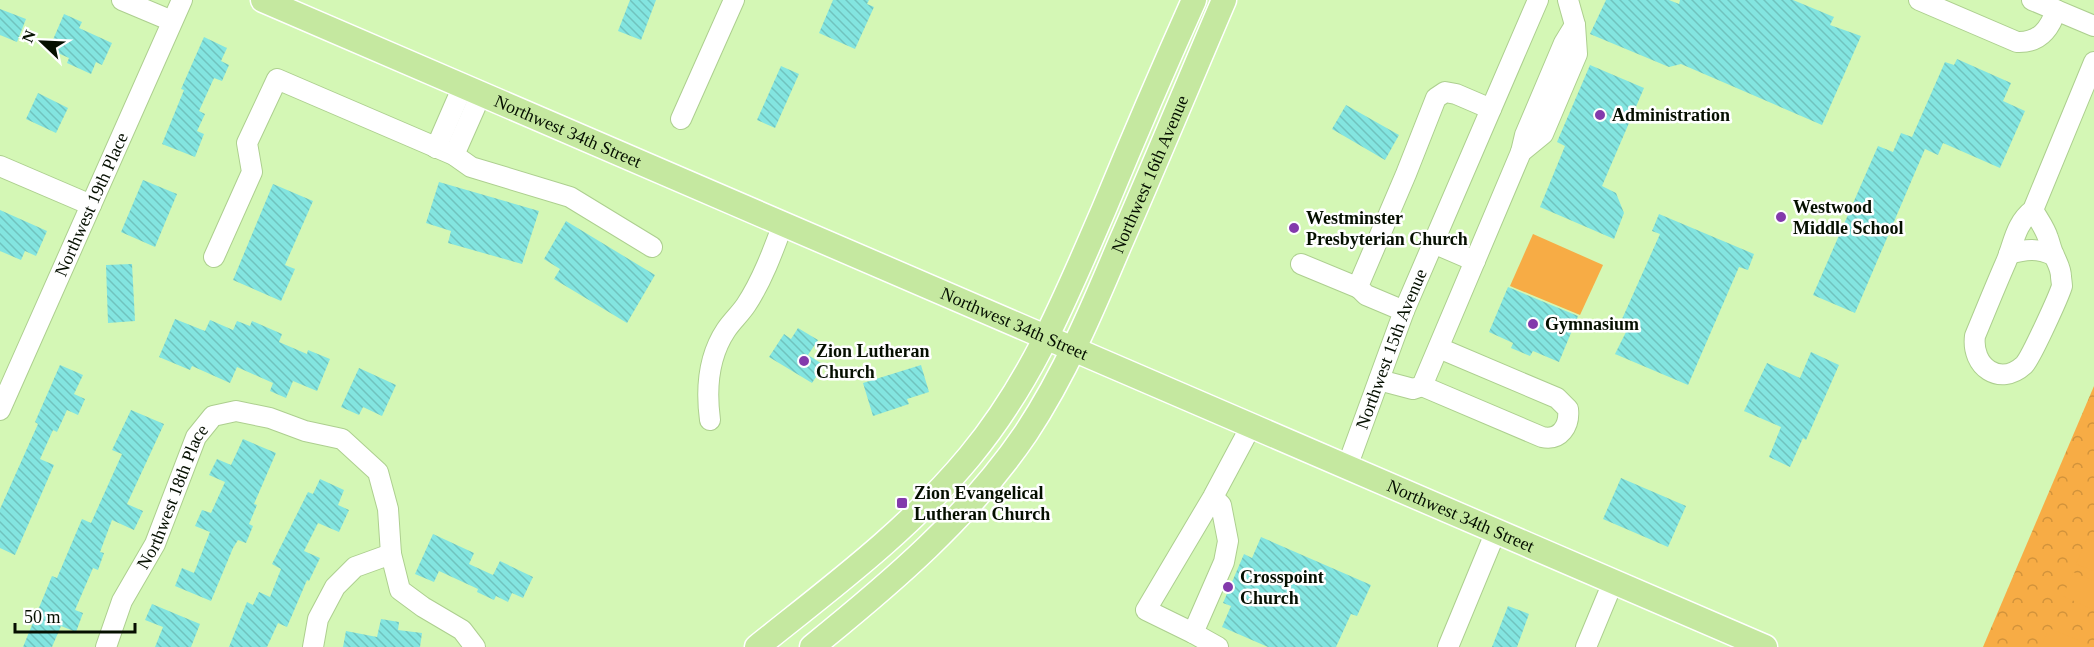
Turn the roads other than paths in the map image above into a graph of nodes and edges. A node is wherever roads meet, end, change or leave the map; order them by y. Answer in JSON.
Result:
{"nodes":[{"id":1,"x":122,"y":0,"type":"edge"},
{"id":2,"x":182,"y":0,"type":"edge"},
{"id":3,"x":263,"y":0,"type":"edge"},
{"id":4,"x":734,"y":0,"type":"edge"},
{"id":5,"x":1196,"y":0,"type":"edge"},
{"id":6,"x":1538,"y":0,"type":"edge"},
{"id":7,"x":1568,"y":0,"type":"edge"},
{"id":8,"x":1919,"y":0,"type":"edge"},
{"id":9,"x":2032,"y":0,"type":"edge"},
{"id":10,"x":1223,"y":4,"type":"edge"},
{"id":11,"x":2056,"y":10,"type":"junction"},
{"id":12,"x":172,"y":21,"type":"junction"},
{"id":13,"x":2094,"y":26,"type":"edge"},
{"id":14,"x":2094,"y":62,"type":"edge"},
{"id":15,"x":472,"y":90,"type":"junction"},
{"id":16,"x":1491,"y":109,"type":"junction"},
{"id":17,"x":681,"y":119,"type":"dead end"},
{"id":18,"x":445,"y":152,"type":"junction"},
{"id":19,"x":0,"y":166,"type":"edge"},
{"id":20,"x":92,"y":205,"type":"junction"},
{"id":21,"x":2033,"y":210,"type":"junction"},
{"id":22,"x":783,"y":224,"type":"junction"},
{"id":23,"x":1433,"y":243,"type":"junction"},
{"id":24,"x":652,"y":247,"type":"dead end"},
{"id":25,"x":2009,"y":254,"type":"junction"},
{"id":26,"x":2053,"y":255,"type":"junction"},
{"id":27,"x":214,"y":257,"type":"dead end"},
{"id":28,"x":1475,"y":261,"type":"junction"},
{"id":29,"x":1301,"y":264,"type":"dead end"},
{"id":30,"x":1359,"y":288,"type":"junction"},
{"id":31,"x":1404,"y":311,"type":"junction"},
{"id":32,"x":1048,"y":338,"type":"junction"},
{"id":33,"x":1439,"y":348,"type":"junction"},
{"id":34,"x":1075,"y":350,"type":"junction"},
{"id":35,"x":1379,"y":380,"type":"junction"},
{"id":36,"x":1422,"y":386,"type":"junction"},
{"id":37,"x":4,"y":390,"type":"edge"},
{"id":38,"x":0,"y":410,"type":"edge"},
{"id":39,"x":710,"y":420,"type":"dead end"},
{"id":40,"x":1251,"y":426,"type":"junction"},
{"id":41,"x":1347,"y":467,"type":"junction"},
{"id":42,"x":1213,"y":497,"type":"junction"},
{"id":43,"x":1496,"y":531,"type":"junction"},
{"id":44,"x":391,"y":554,"type":"junction"},
{"id":45,"x":1613,"y":582,"type":"junction"},
{"id":46,"x":1193,"y":633,"type":"junction"},
{"id":47,"x":106,"y":647,"type":"edge"},
{"id":48,"x":313,"y":647,"type":"edge"},
{"id":49,"x":475,"y":647,"type":"edge"},
{"id":50,"x":757,"y":647,"type":"edge"},
{"id":51,"x":812,"y":647,"type":"edge"},
{"id":52,"x":1218,"y":647,"type":"edge"},
{"id":53,"x":1448,"y":647,"type":"edge"},
{"id":54,"x":1586,"y":647,"type":"edge"},
{"id":55,"x":1765,"y":647,"type":"edge"}],
"edges":[{"from":1,"to":12,"type":"street"},
{"from":2,"to":12,"type":"street","name":"Northwest 19th Place"},
{"from":3,"to":15,"type":"main road","name":"Northwest 34th Street"},
{"from":4,"to":17,"type":"street"},
{"from":5,"to":10,"type":"main road"},
{"from":5,"to":32,"type":"main road","name":"Northwest 16th Avenue"},
{"from":6,"to":16,"type":"street","name":"Northwest 15th Avenue"},
{"from":7,"to":28,"type":"street"},
{"from":8,"to":11,"type":"street"},
{"from":9,"to":11,"type":"street"},
{"from":10,"to":34,"type":"main road","name":"Northwest 16th Avenue"},
{"from":11,"to":13,"type":"street"},
{"from":12,"to":20,"type":"street","name":"Northwest 19th Place"},
{"from":14,"to":21,"type":"street"},
{"from":15,"to":18,"type":"street"},
{"from":15,"to":22,"type":"main road","name":"Northwest 34th Street"},
{"from":16,"to":23,"type":"street","name":"Northwest 15th Avenue"},
{"from":16,"to":30,"type":"street"},
{"from":18,"to":24,"type":"street"},
{"from":18,"to":27,"type":"street"},
{"from":19,"to":20,"type":"street"},
{"from":20,"to":37,"type":"street","name":"Northwest 19th Place"},
{"from":21,"to":25,"type":"street"},
{"from":21,"to":26,"type":"street"},
{"from":22,"to":32,"type":"main road","name":"Northwest 34th Street"},
{"from":22,"to":39,"type":"street"},
{"from":23,"to":28,"type":"street"},
{"from":23,"to":31,"type":"street","name":"Northwest 15th Avenue"},
{"from":25,"to":26,"type":"street"},
{"from":25,"to":26,"type":"street"},
{"from":28,"to":33,"type":"street"},
{"from":29,"to":30,"type":"street"},
{"from":30,"to":31,"type":"street"},
{"from":31,"to":35,"type":"street","name":"Northwest 15th Avenue"},
{"from":32,"to":34,"type":"main road","name":"Northwest 34th Street"},
{"from":32,"to":50,"type":"main road","name":"Northwest 16th Avenue"},
{"from":33,"to":36,"type":"street"},
{"from":33,"to":36,"type":"street"},
{"from":34,"to":40,"type":"main road","name":"Northwest 34th Street"},
{"from":34,"to":51,"type":"main road","name":"Northwest 16th Avenue"},
{"from":35,"to":36,"type":"street"},
{"from":35,"to":41,"type":"street","name":"Northwest 15th Avenue"},
{"from":37,"to":38,"type":"street","name":"Northwest 19th Place"},
{"from":40,"to":41,"type":"main road","name":"Northwest 34th Street"},
{"from":40,"to":42,"type":"street"},
{"from":41,"to":43,"type":"main road","name":"Northwest 34th Street"},
{"from":42,"to":46,"type":"street"},
{"from":42,"to":46,"type":"street"},
{"from":43,"to":45,"type":"main road","name":"Northwest 34th Street"},
{"from":43,"to":53,"type":"street"},
{"from":44,"to":47,"type":"street","name":"Northwest 18th Place"},
{"from":44,"to":48,"type":"street"},
{"from":44,"to":49,"type":"street"},
{"from":45,"to":54,"type":"street"},
{"from":45,"to":55,"type":"main road","name":"Northwest 34th Street"},
{"from":46,"to":52,"type":"street"}]}
